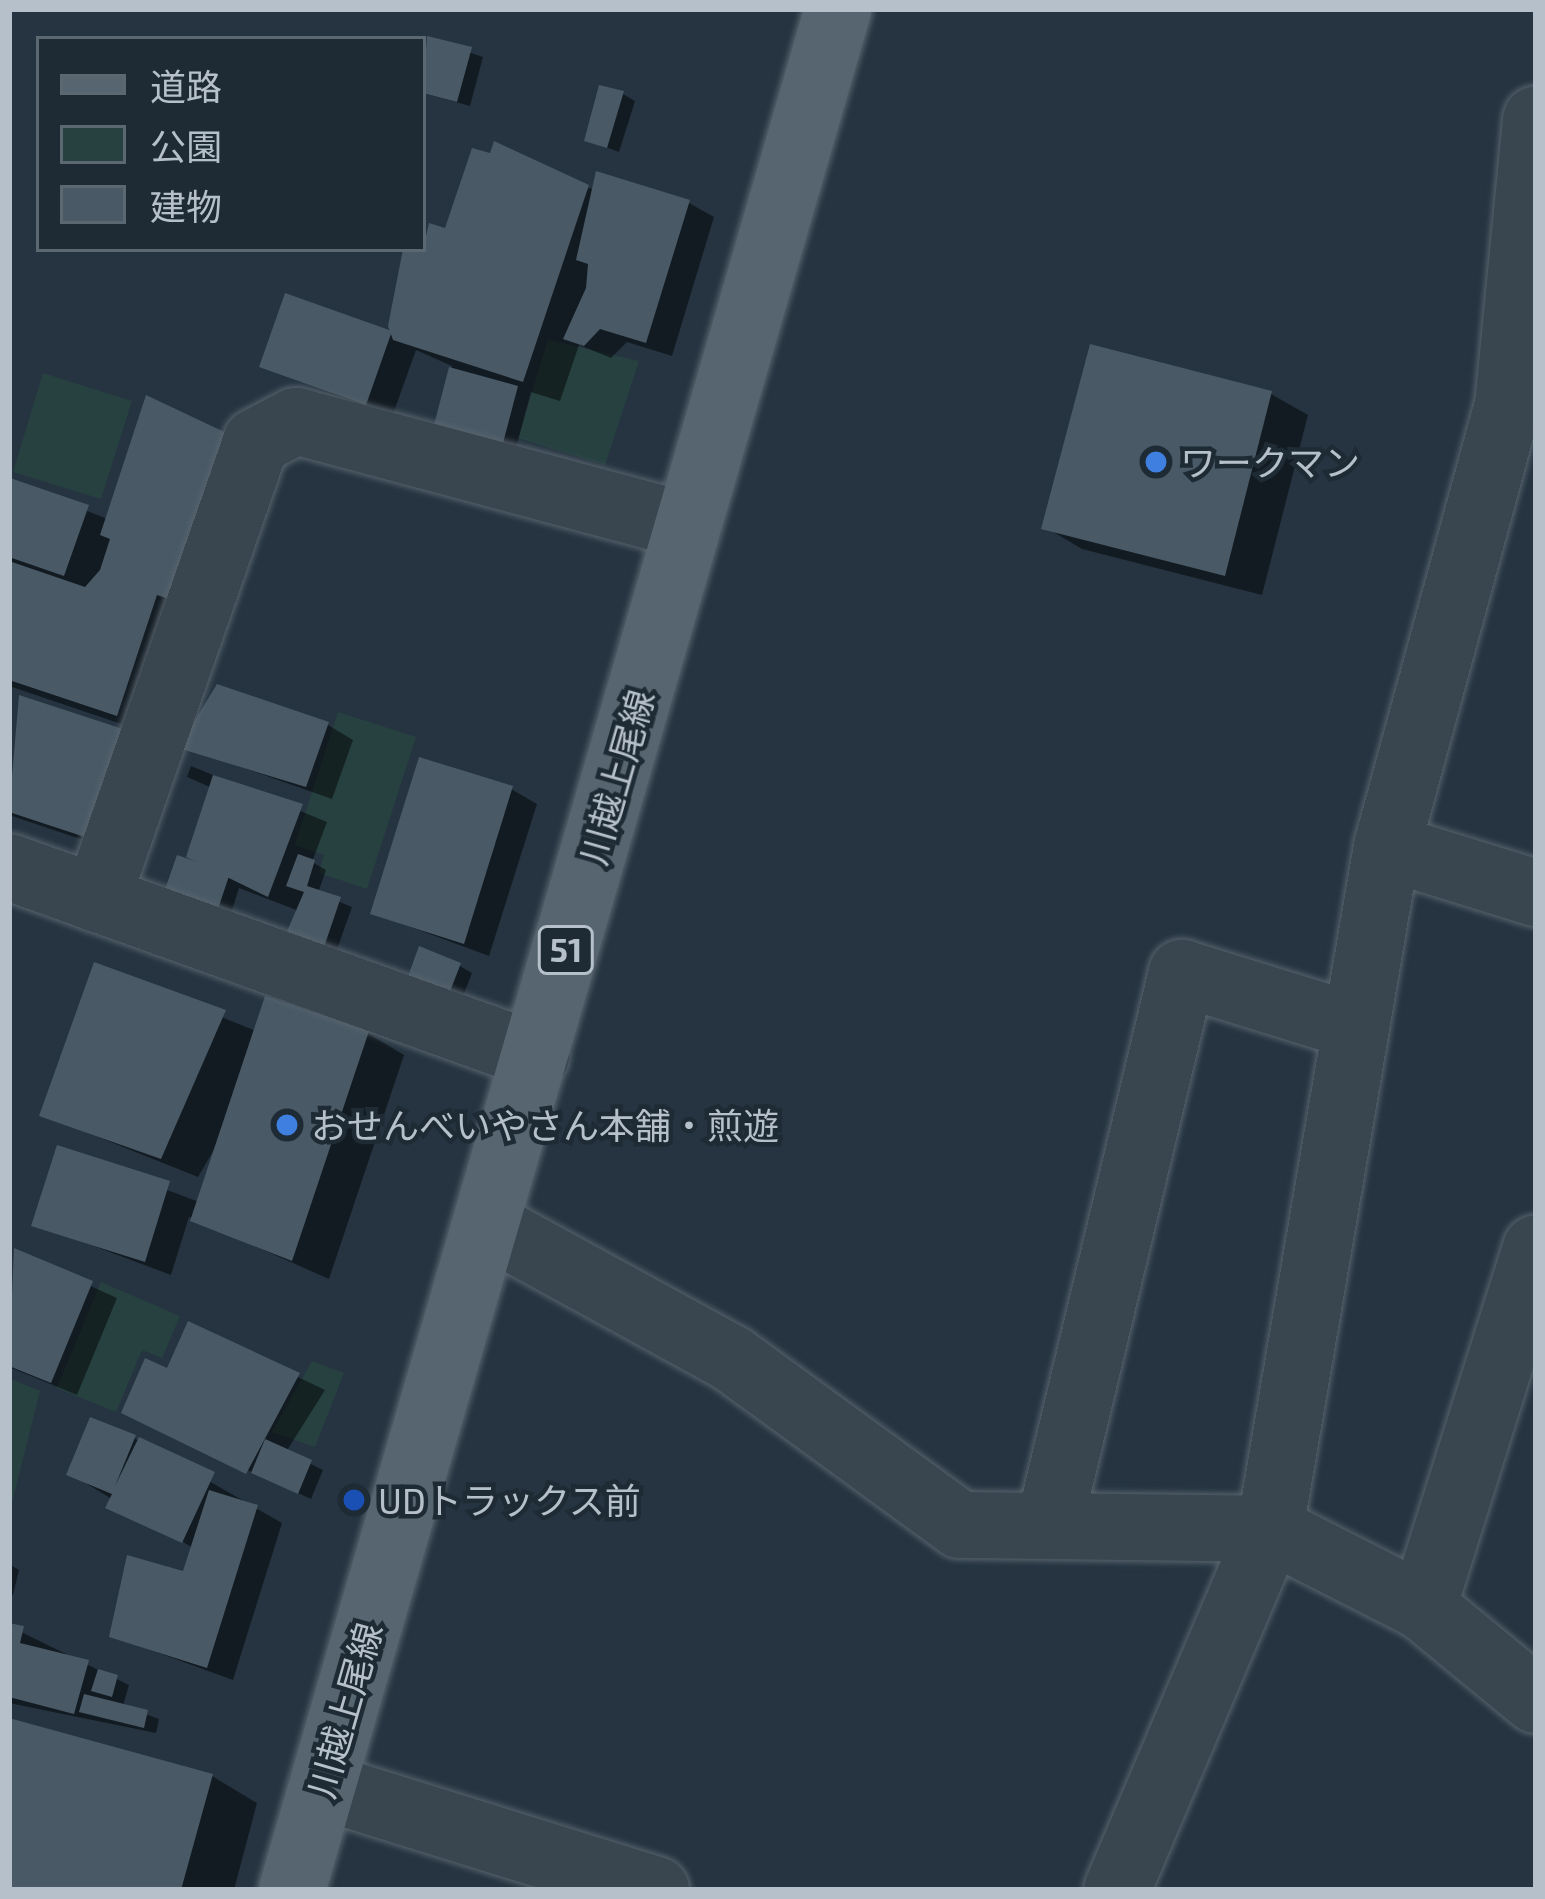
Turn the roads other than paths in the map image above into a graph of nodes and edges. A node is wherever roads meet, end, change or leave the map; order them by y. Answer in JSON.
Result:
{"nodes":[{"id":1,"x":838,"y":9,"type":"edge"},
{"id":2,"x":1536,"y":119,"type":"edge"},
{"id":3,"x":1522,"y":410,"type":"edge"},
{"id":4,"x":688,"y":526,"type":"junction"},
{"id":5,"x":1387,"y":847,"type":"junction"},
{"id":6,"x":15,"y":888,"type":"edge"},
{"id":7,"x":1536,"y":892,"type":"edge"},
{"id":8,"x":98,"y":899,"type":"junction"},
{"id":9,"x":1356,"y":1027,"type":"junction"},
{"id":10,"x":536,"y":1056,"type":"junction"},
{"id":11,"x":486,"y":1224,"type":"junction"},
{"id":12,"x":1536,"y":1248,"type":"edge"},
{"id":13,"x":1049,"y":1526,"type":"junction"},
{"id":14,"x":1270,"y":1529,"type":"junction"},
{"id":15,"x":1424,"y":1607,"type":"junction"},
{"id":16,"x":1536,"y":1700,"type":"edge"},
{"id":17,"x":322,"y":1786,"type":"junction"},
{"id":18,"x":292,"y":1890,"type":"edge"},
{"id":19,"x":656,"y":1890,"type":"edge"},
{"id":20,"x":1117,"y":1890,"type":"edge"}],
"edges":[{"from":1,"to":4,"type":"main road","name":"川越上尾線","number":"51"},
{"from":2,"to":3,"type":"street"},
{"from":3,"to":5,"type":"street"},
{"from":4,"to":8,"type":"street"},
{"from":4,"to":10,"type":"main road","name":"川越上尾線","number":"51"},
{"from":5,"to":7,"type":"street"},
{"from":5,"to":9,"type":"street"},
{"from":6,"to":8,"type":"street"},
{"from":8,"to":10,"type":"street"},
{"from":9,"to":13,"type":"street"},
{"from":9,"to":14,"type":"street"},
{"from":10,"to":11,"type":"main road","name":"川越上尾線","number":"51"},
{"from":11,"to":13,"type":"street"},
{"from":11,"to":17,"type":"main road","name":"川越上尾線","number":"51"},
{"from":12,"to":15,"type":"street"},
{"from":13,"to":14,"type":"street"},
{"from":14,"to":15,"type":"street"},
{"from":14,"to":20,"type":"street"},
{"from":15,"to":16,"type":"street"},
{"from":17,"to":18,"type":"main road","name":"川越上尾線","number":"51"},
{"from":17,"to":19,"type":"street"}]}
